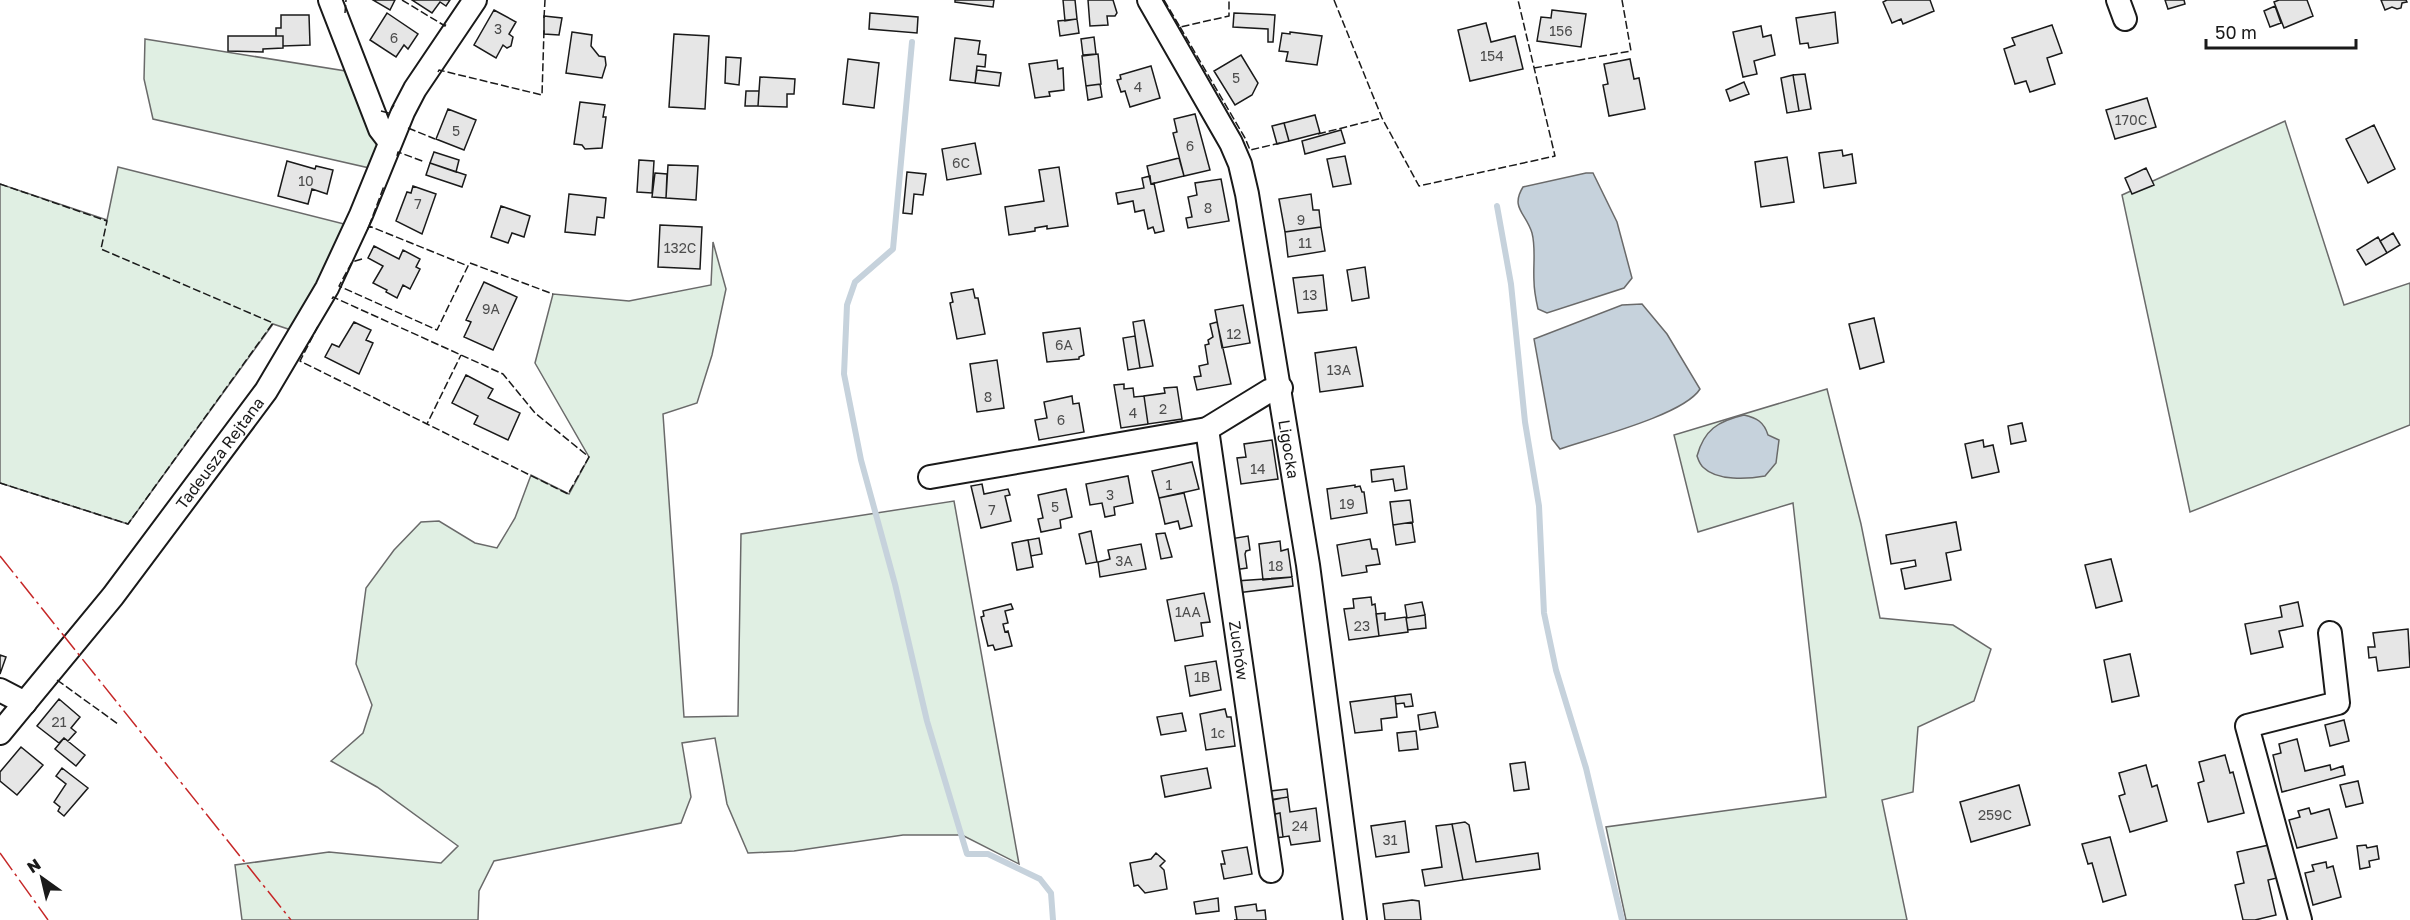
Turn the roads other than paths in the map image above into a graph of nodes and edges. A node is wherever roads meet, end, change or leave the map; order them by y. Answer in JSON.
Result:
{"nodes":[{"id":1,"x":330,"y":0,"type":"edge"},
{"id":2,"x":475,"y":0,"type":"edge"},
{"id":3,"x":1150,"y":1,"type":"edge"},
{"id":4,"x":390,"y":142,"type":"junction"},
{"id":5,"x":1281,"y":388,"type":"junction"},
{"id":6,"x":1207,"y":429,"type":"junction"},
{"id":7,"x":930,"y":477,"type":"dead end"},
{"id":8,"x":2330,"y":633,"type":"dead end"},
{"id":9,"x":0,"y":690,"type":"edge"},
{"id":10,"x":25,"y":704,"type":"junction"},
{"id":11,"x":0,"y":733,"type":"edge"},
{"id":12,"x":1271,"y":871,"type":"dead end"},
{"id":13,"x":1355,"y":920,"type":"edge"},
{"id":14,"x":2300,"y":920,"type":"edge"}],
"edges":[{"from":1,"to":4,"type":"street"},
{"from":2,"to":4,"type":"street","name":"Tadeusza Rejtana"},
{"from":3,"to":5,"type":"street","name":"Ligocka"},
{"from":4,"to":10,"type":"street","name":"Tadeusza Rejtana"},
{"from":5,"to":6,"type":"street"},
{"from":5,"to":13,"type":"street","name":"Ligocka"},
{"from":6,"to":7,"type":"street"},
{"from":6,"to":12,"type":"street","name":"Zuchów"},
{"from":8,"to":14,"type":"street"},
{"from":9,"to":10,"type":"street"},
{"from":10,"to":11,"type":"street","name":"Tadeusza Rejtana"}]}
